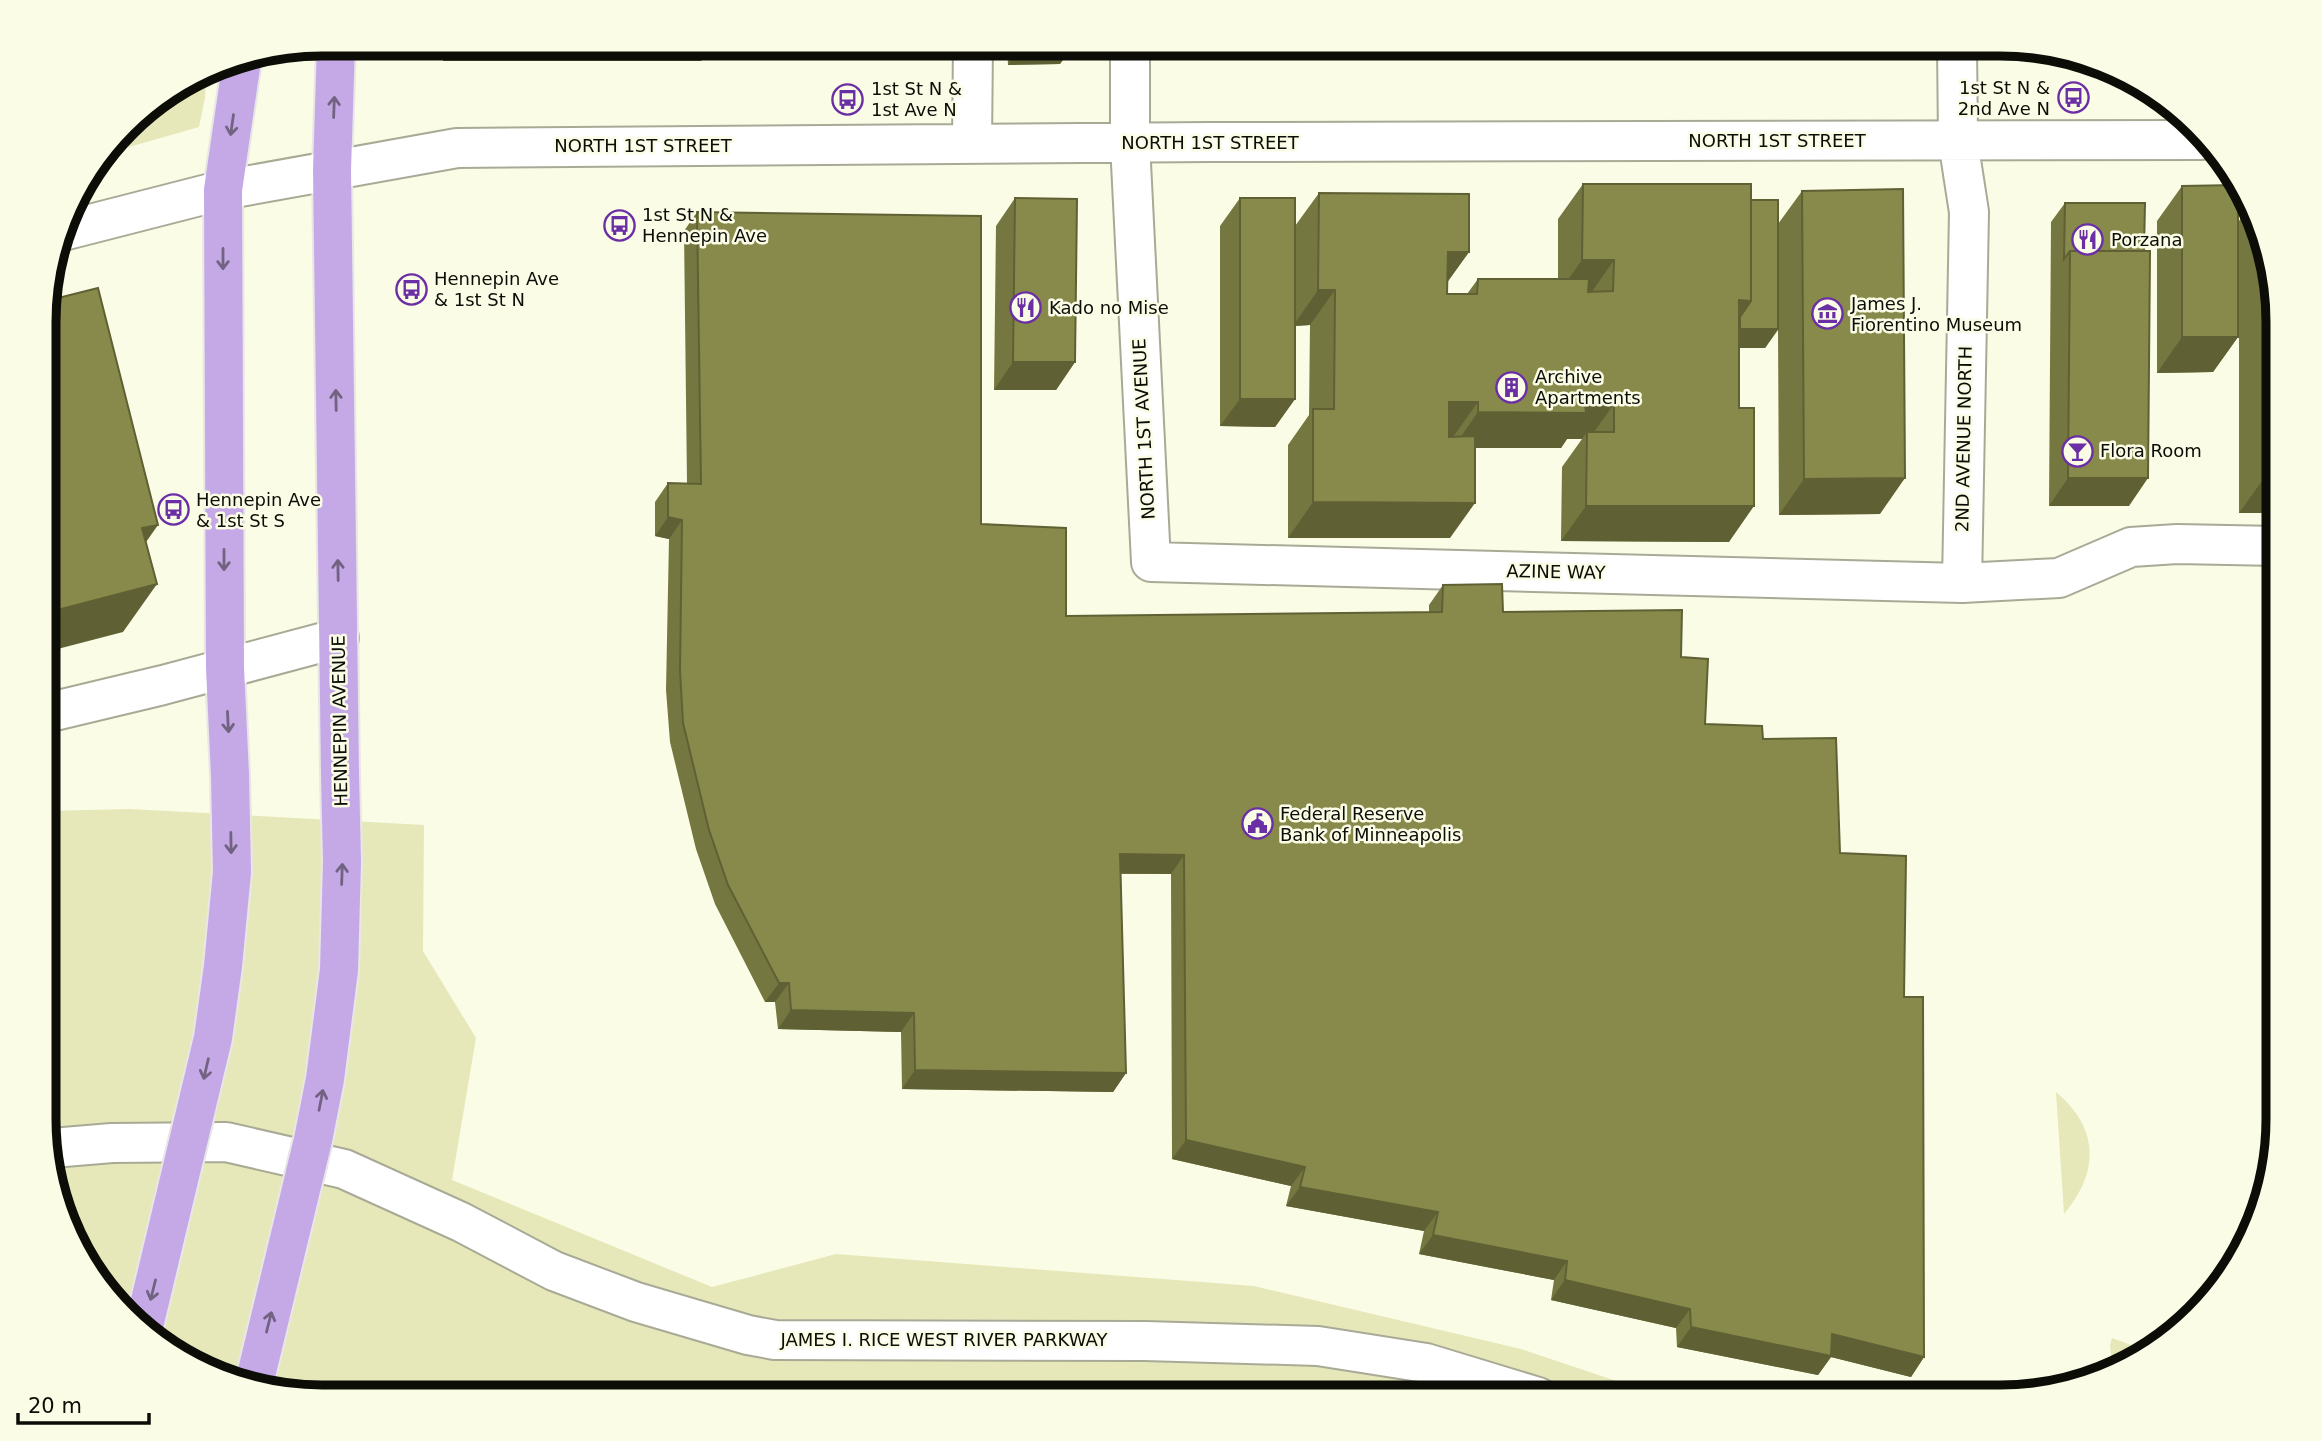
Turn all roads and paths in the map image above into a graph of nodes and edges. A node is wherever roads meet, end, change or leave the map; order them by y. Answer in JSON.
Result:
{"nodes":[{"id":1,"x":336,"y":56,"type":"edge"},
{"id":2,"x":973,"y":56,"type":"edge"},
{"id":3,"x":1130,"y":56,"type":"edge"},
{"id":4,"x":1957,"y":56,"type":"edge"},
{"id":5,"x":241,"y":69,"type":"edge"},
{"id":6,"x":1958,"y":141,"type":"junction"},
{"id":7,"x":2194,"y":141,"type":"edge"},
{"id":8,"x":1130,"y":143,"type":"junction"},
{"id":9,"x":972,"y":144,"type":"junction"},
{"id":10,"x":332,"y":170,"type":"junction"},
{"id":11,"x":223,"y":190,"type":"junction"},
{"id":12,"x":73,"y":228,"type":"edge"},
{"id":13,"x":2266,"y":546,"type":"edge"},
{"id":14,"x":1151,"y":562,"type":"joint"},
{"id":15,"x":1962,"y":583,"type":"junction"},
{"id":16,"x":339,"y":638,"type":"junction"},
{"id":17,"x":225,"y":668,"type":"junction"},
{"id":18,"x":56,"y":710,"type":"edge"},
{"id":19,"x":58,"y":1149,"type":"edge"},
{"id":20,"x":146,"y":1318,"type":"edge"},
{"id":21,"x":256,"y":1377,"type":"edge"},
{"id":22,"x":1498,"y":1385,"type":"edge"}],
"edges":[{"from":10,"to":1,"type":"main road","name":"HENNEPIN AVENUE","one_way":true},
{"from":2,"to":9,"type":"street"},
{"from":3,"to":8,"type":"street","name":"NORTH 1ST AVENUE"},
{"from":4,"to":6,"type":"street","name":"2ND AVENUE NORTH"},
{"from":5,"to":11,"type":"main road","one_way":true},
{"from":6,"to":7,"type":"street","name":"NORTH 1ST STREET"},
{"from":6,"to":8,"type":"street","name":"NORTH 1ST STREET"},
{"from":6,"to":15,"type":"street","name":"2ND AVENUE NORTH"},
{"from":8,"to":9,"type":"street","name":"NORTH 1ST STREET"},
{"from":8,"to":14,"type":"street","name":"NORTH 1ST AVENUE"},
{"from":9,"to":10,"type":"street","name":"NORTH 1ST STREET"},
{"from":10,"to":11,"type":"street","name":"NORTH 1ST STREET"},
{"from":16,"to":10,"type":"main road","name":"HENNEPIN AVENUE","one_way":true},
{"from":11,"to":12,"type":"street","name":"NORTH 1ST STREET"},
{"from":11,"to":17,"type":"main road","one_way":true},
{"from":13,"to":15,"type":"street","name":"AZINE WAY"},
{"from":14,"to":15,"type":"street","name":"AZINE WAY"},
{"from":16,"to":17,"type":"street"},
{"from":21,"to":16,"type":"main road","name":"HENNEPIN AVENUE","one_way":true,"bridge":true},
{"from":17,"to":18,"type":"street"},
{"from":17,"to":20,"type":"main road","one_way":true,"bridge":true},
{"from":19,"to":22,"type":"street","name":"JAMES I. RICE WEST RIVER PARKWAY"}]}
